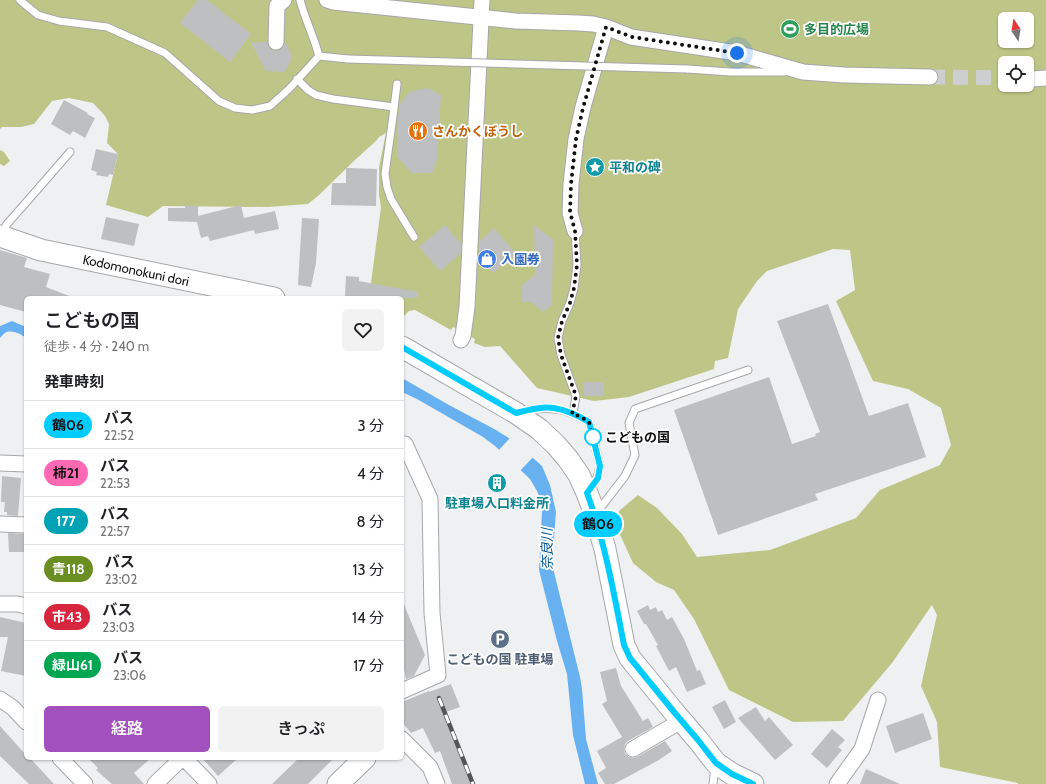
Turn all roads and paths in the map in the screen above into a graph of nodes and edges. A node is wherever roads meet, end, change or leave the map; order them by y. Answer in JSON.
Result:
{"nodes":[{"id":1,"x":20,"y":0,"type":"edge"},
{"id":2,"x":284,"y":0,"type":"edge"},
{"id":3,"x":300,"y":0,"type":"edge"},
{"id":4,"x":327,"y":0,"type":"edge"},
{"id":5,"x":482,"y":0,"type":"edge"},
{"id":6,"x":481,"y":18,"type":"junction"},
{"id":7,"x":606,"y":27,"type":"junction"},
{"id":8,"x":276,"y":42,"type":"dead end"},
{"id":9,"x":319,"y":56,"type":"junction"},
{"id":10,"x":803,"y":72,"type":"junction"},
{"id":11,"x":930,"y":77,"type":"tunnel mouth"},
{"id":12,"x":297,"y":79,"type":"junction"},
{"id":13,"x":397,"y":84,"type":"dead end"},
{"id":14,"x":394,"y":107,"type":"junction"},
{"id":15,"x":70,"y":152,"type":"dead end"},
{"id":16,"x":575,"y":231,"type":"joint"},
{"id":17,"x":0,"y":236,"type":"edge"},
{"id":18,"x":414,"y":237,"type":"dead end"},
{"id":19,"x":264,"y":296,"type":"edge"},
{"id":20,"x":461,"y":340,"type":"dead end"},
{"id":21,"x":404,"y":347,"type":"edge"},
{"id":22,"x":748,"y":370,"type":"dead end"},
{"id":23,"x":516,"y":413,"type":"junction"},
{"id":24,"x":572,"y":414,"type":"junction"},
{"id":25,"x":405,"y":444,"type":"dead end"},
{"id":26,"x":0,"y":463,"type":"edge"},
{"id":27,"x":24,"y":464,"type":"edge"},
{"id":28,"x":587,"y":493,"type":"junction"},
{"id":29,"x":595,"y":514,"type":"junction"},
{"id":30,"x":0,"y":524,"type":"edge"},
{"id":31,"x":24,"y":526,"type":"edge"},
{"id":32,"x":0,"y":604,"type":"edge"},
{"id":33,"x":24,"y":606,"type":"edge"},
{"id":34,"x":404,"y":690,"type":"edge"},
{"id":35,"x":0,"y":699,"type":"edge"},
{"id":36,"x":878,"y":700,"type":"dead end"},
{"id":37,"x":24,"y":720,"type":"edge"},
{"id":38,"x":681,"y":721,"type":"junction"},
{"id":39,"x":404,"y":741,"type":"edge"},
{"id":40,"x":633,"y":750,"type":"dead end"},
{"id":41,"x":62,"y":760,"type":"edge"},
{"id":42,"x":181,"y":760,"type":"edge"},
{"id":43,"x":185,"y":760,"type":"edge"},
{"id":44,"x":363,"y":760,"type":"edge"},
{"id":45,"x":716,"y":763,"type":"junction"},
{"id":46,"x":85,"y":784,"type":"edge"},
{"id":47,"x":155,"y":784,"type":"edge"},
{"id":48,"x":209,"y":784,"type":"edge"},
{"id":49,"x":338,"y":784,"type":"edge"},
{"id":50,"x":437,"y":784,"type":"edge"},
{"id":51,"x":713,"y":784,"type":"edge"},
{"id":52,"x":753,"y":784,"type":"edge"},
{"id":53,"x":837,"y":784,"type":"edge"}],
"edges":[{"from":1,"to":12,"type":"lane"},
{"from":2,"to":8,"type":"street"},
{"from":3,"to":9,"type":"lane"},
{"from":4,"to":6,"type":"street"},
{"from":5,"to":6,"type":"street"},
{"from":6,"to":7,"type":"street"},
{"from":6,"to":20,"type":"street"},
{"from":7,"to":10,"type":"street"},
{"from":7,"to":16,"type":"street"},
{"from":9,"to":10,"type":"lane","bridge":true},
{"from":9,"to":12,"type":"lane"},
{"from":10,"to":11,"type":"street"},
{"from":12,"to":14,"type":"lane"},
{"from":13,"to":14,"type":"lane"},
{"from":14,"to":18,"type":"lane"},
{"from":15,"to":17,"type":"lane"},
{"from":16,"to":24,"type":"lane"},
{"from":17,"to":19,"type":"main road","name":"Kodomonokuni dori"},
{"from":21,"to":23,"type":"main road"},
{"from":22,"to":29,"type":"lane"},
{"from":23,"to":24,"type":"lane"},
{"from":23,"to":28,"type":"main road"},
{"from":24,"to":28,"type":"lane"},
{"from":25,"to":34,"type":"street"},
{"from":26,"to":27,"type":"street"},
{"from":28,"to":29,"type":"main road"},
{"from":29,"to":38,"type":"main road"},
{"from":30,"to":31,"type":"street"},
{"from":32,"to":33,"type":"street"},
{"from":35,"to":37,"type":"street"},
{"from":36,"to":53,"type":"street"},
{"from":38,"to":40,"type":"street"},
{"from":38,"to":45,"type":"main road"},
{"from":39,"to":50,"type":"street"},
{"from":41,"to":46,"type":"street"},
{"from":42,"to":47,"type":"street"},
{"from":43,"to":48,"type":"street"},
{"from":44,"to":49,"type":"main road"},
{"from":45,"to":51,"type":"lane"},
{"from":45,"to":52,"type":"main road"}]}
